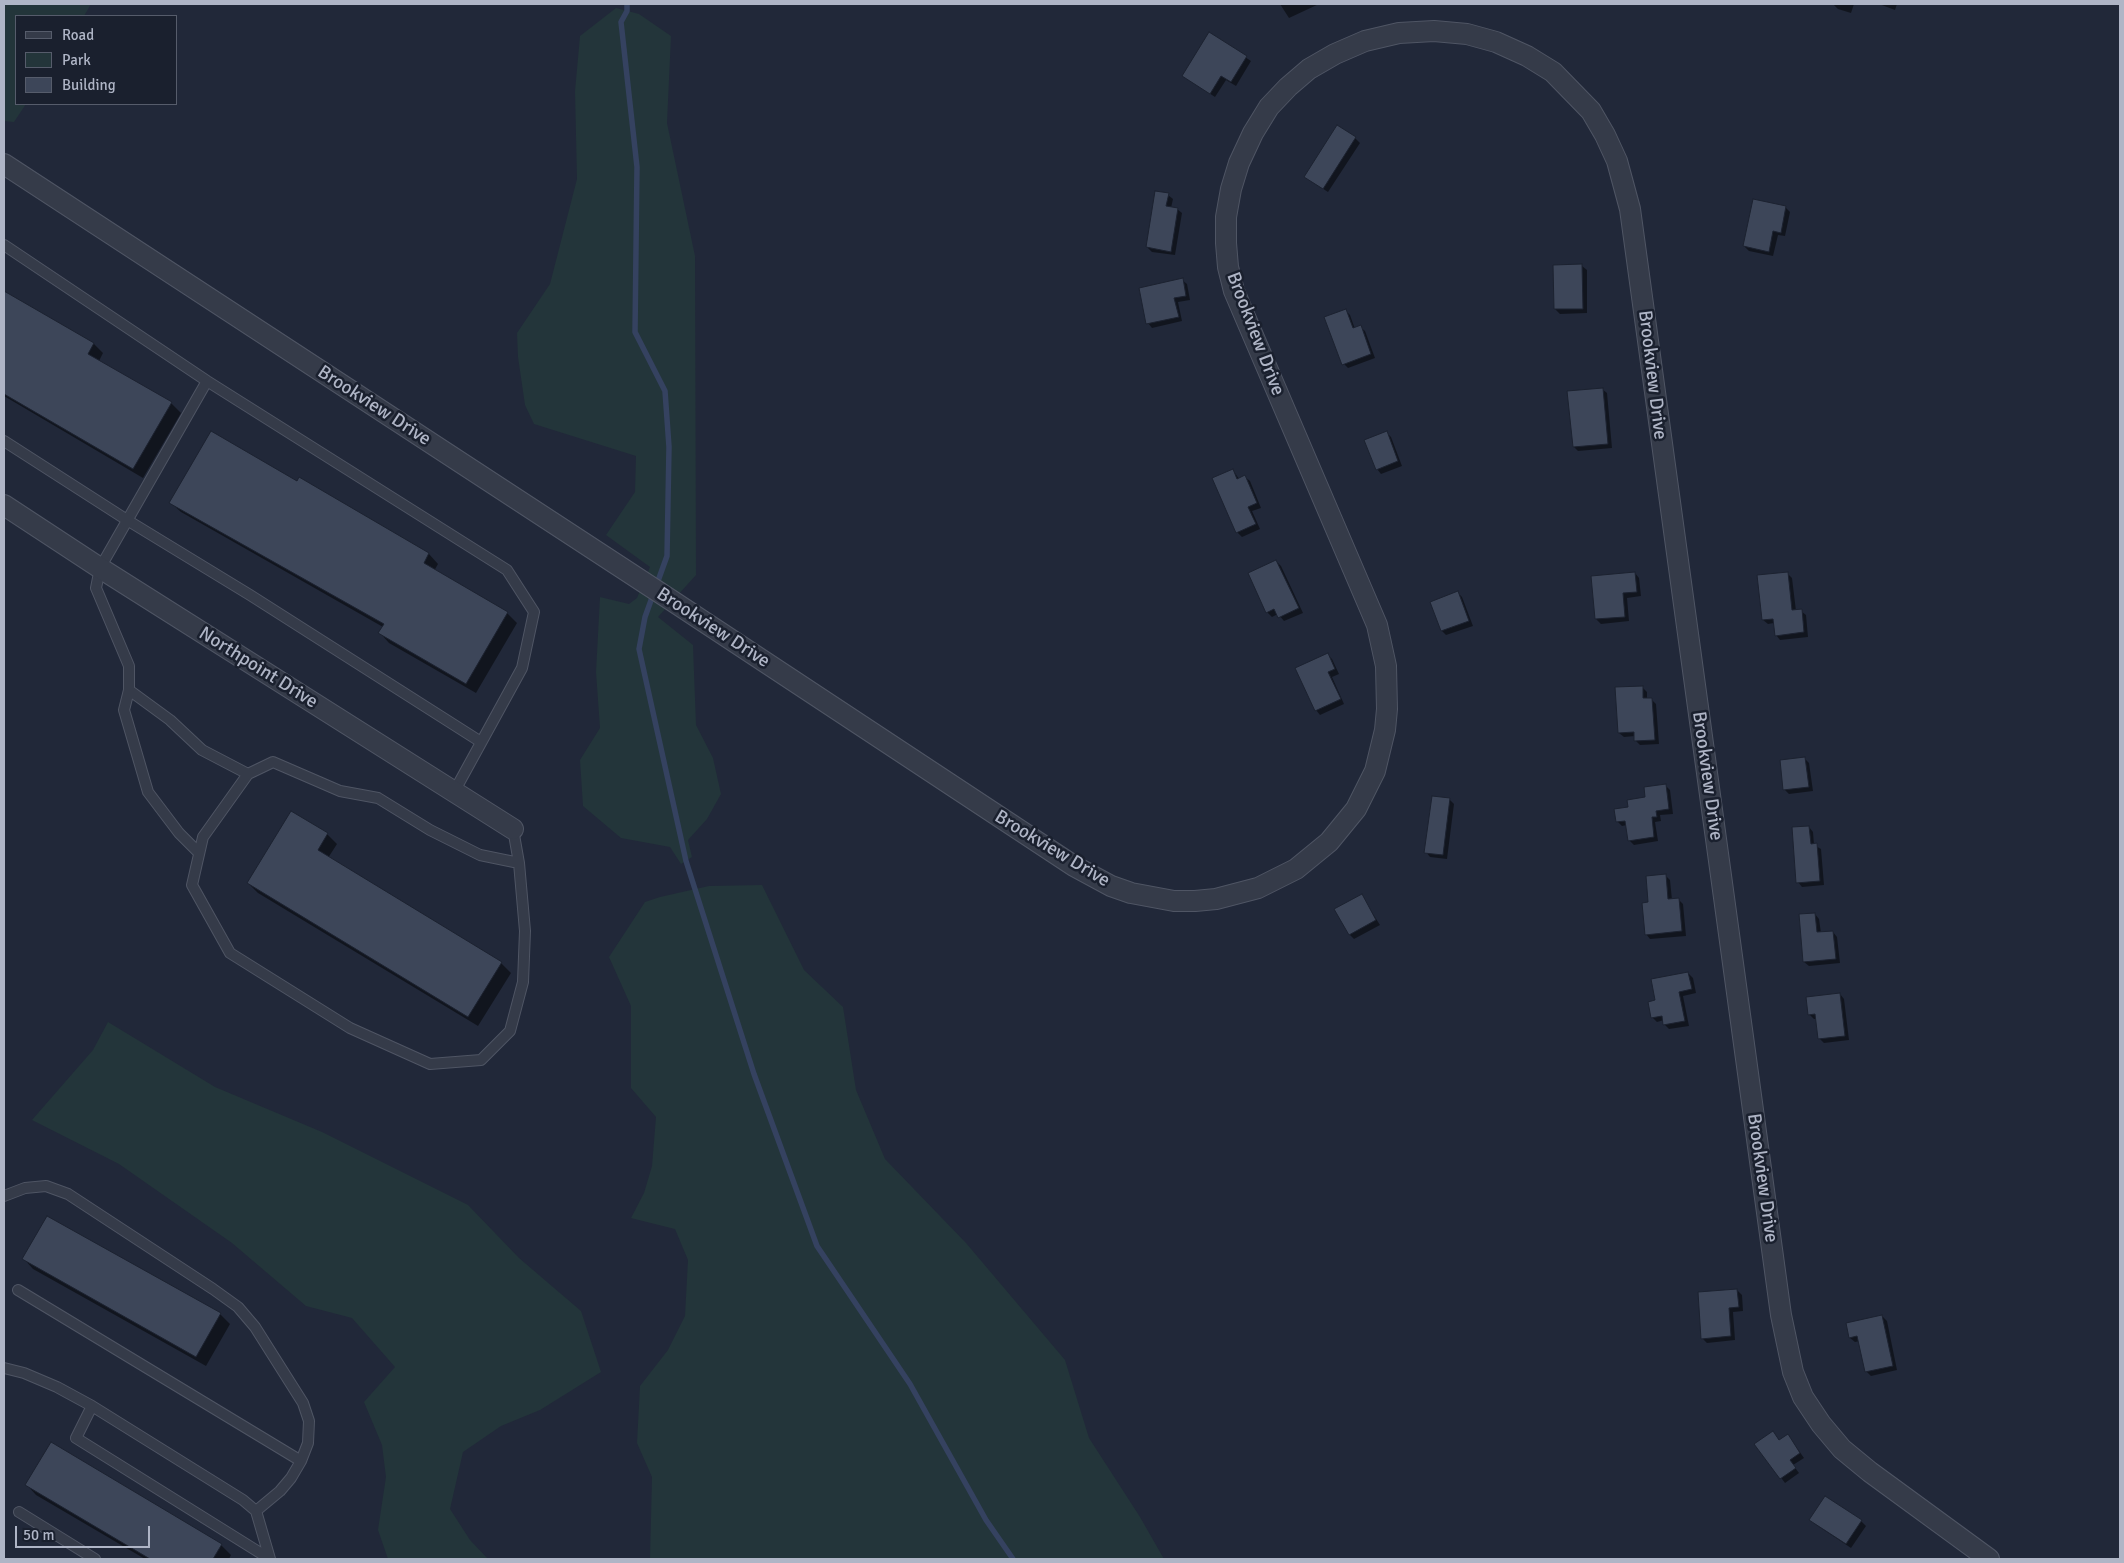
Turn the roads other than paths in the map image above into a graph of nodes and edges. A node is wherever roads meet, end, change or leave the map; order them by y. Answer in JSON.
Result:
{"nodes":[{"id":1,"x":4,"y":164,"type":"edge"},
{"id":2,"x":4,"y":245,"type":"edge"},
{"id":3,"x":207,"y":381,"type":"junction"},
{"id":4,"x":4,"y":441,"type":"edge"},
{"id":5,"x":4,"y":505,"type":"edge"},
{"id":6,"x":127,"y":520,"type":"junction"},
{"id":7,"x":100,"y":568,"type":"junction"},
{"id":8,"x":129,"y":690,"type":"junction"},
{"id":9,"x":481,"y":742,"type":"junction"},
{"id":10,"x":248,"y":774,"type":"junction"},
{"id":11,"x":454,"y":792,"type":"junction"},
{"id":12,"x":513,"y":829,"type":"joint"},
{"id":13,"x":199,"y":853,"type":"junction"},
{"id":14,"x":520,"y":863,"type":"junction"},
{"id":15,"x":4,"y":1196,"type":"edge"},
{"id":16,"x":18,"y":1290,"type":"dead end"},
{"id":17,"x":4,"y":1368,"type":"edge"},
{"id":18,"x":92,"y":1406,"type":"junction"},
{"id":19,"x":301,"y":1461,"type":"junction"},
{"id":20,"x":256,"y":1511,"type":"junction"},
{"id":21,"x":19,"y":1512,"type":"dead end"},
{"id":22,"x":95,"y":1559,"type":"edge"},
{"id":23,"x":270,"y":1559,"type":"edge"},
{"id":24,"x":1989,"y":1559,"type":"edge"}],
"edges":[{"from":1,"to":24,"type":"street","name":"Brookview Drive"},
{"from":2,"to":3,"type":"lane"},
{"from":3,"to":6,"type":"lane"},
{"from":3,"to":9,"type":"lane"},
{"from":4,"to":6,"type":"lane"},
{"from":5,"to":7,"type":"street","name":"Northpoint Drive"},
{"from":6,"to":7,"type":"lane"},
{"from":6,"to":9,"type":"lane"},
{"from":7,"to":8,"type":"lane"},
{"from":7,"to":11,"type":"street","name":"Northpoint Drive"},
{"from":8,"to":10,"type":"lane"},
{"from":8,"to":13,"type":"lane"},
{"from":9,"to":11,"type":"lane"},
{"from":10,"to":13,"type":"lane"},
{"from":10,"to":14,"type":"lane"},
{"from":11,"to":12,"type":"street","name":"Northpoint Drive"},
{"from":12,"to":14,"type":"lane"},
{"from":13,"to":14,"type":"lane"},
{"from":15,"to":19,"type":"lane"},
{"from":16,"to":19,"type":"lane"},
{"from":17,"to":18,"type":"lane"},
{"from":18,"to":20,"type":"lane"},
{"from":18,"to":23,"type":"lane"},
{"from":19,"to":20,"type":"lane"},
{"from":20,"to":23,"type":"lane"},
{"from":21,"to":22,"type":"lane"}]}
